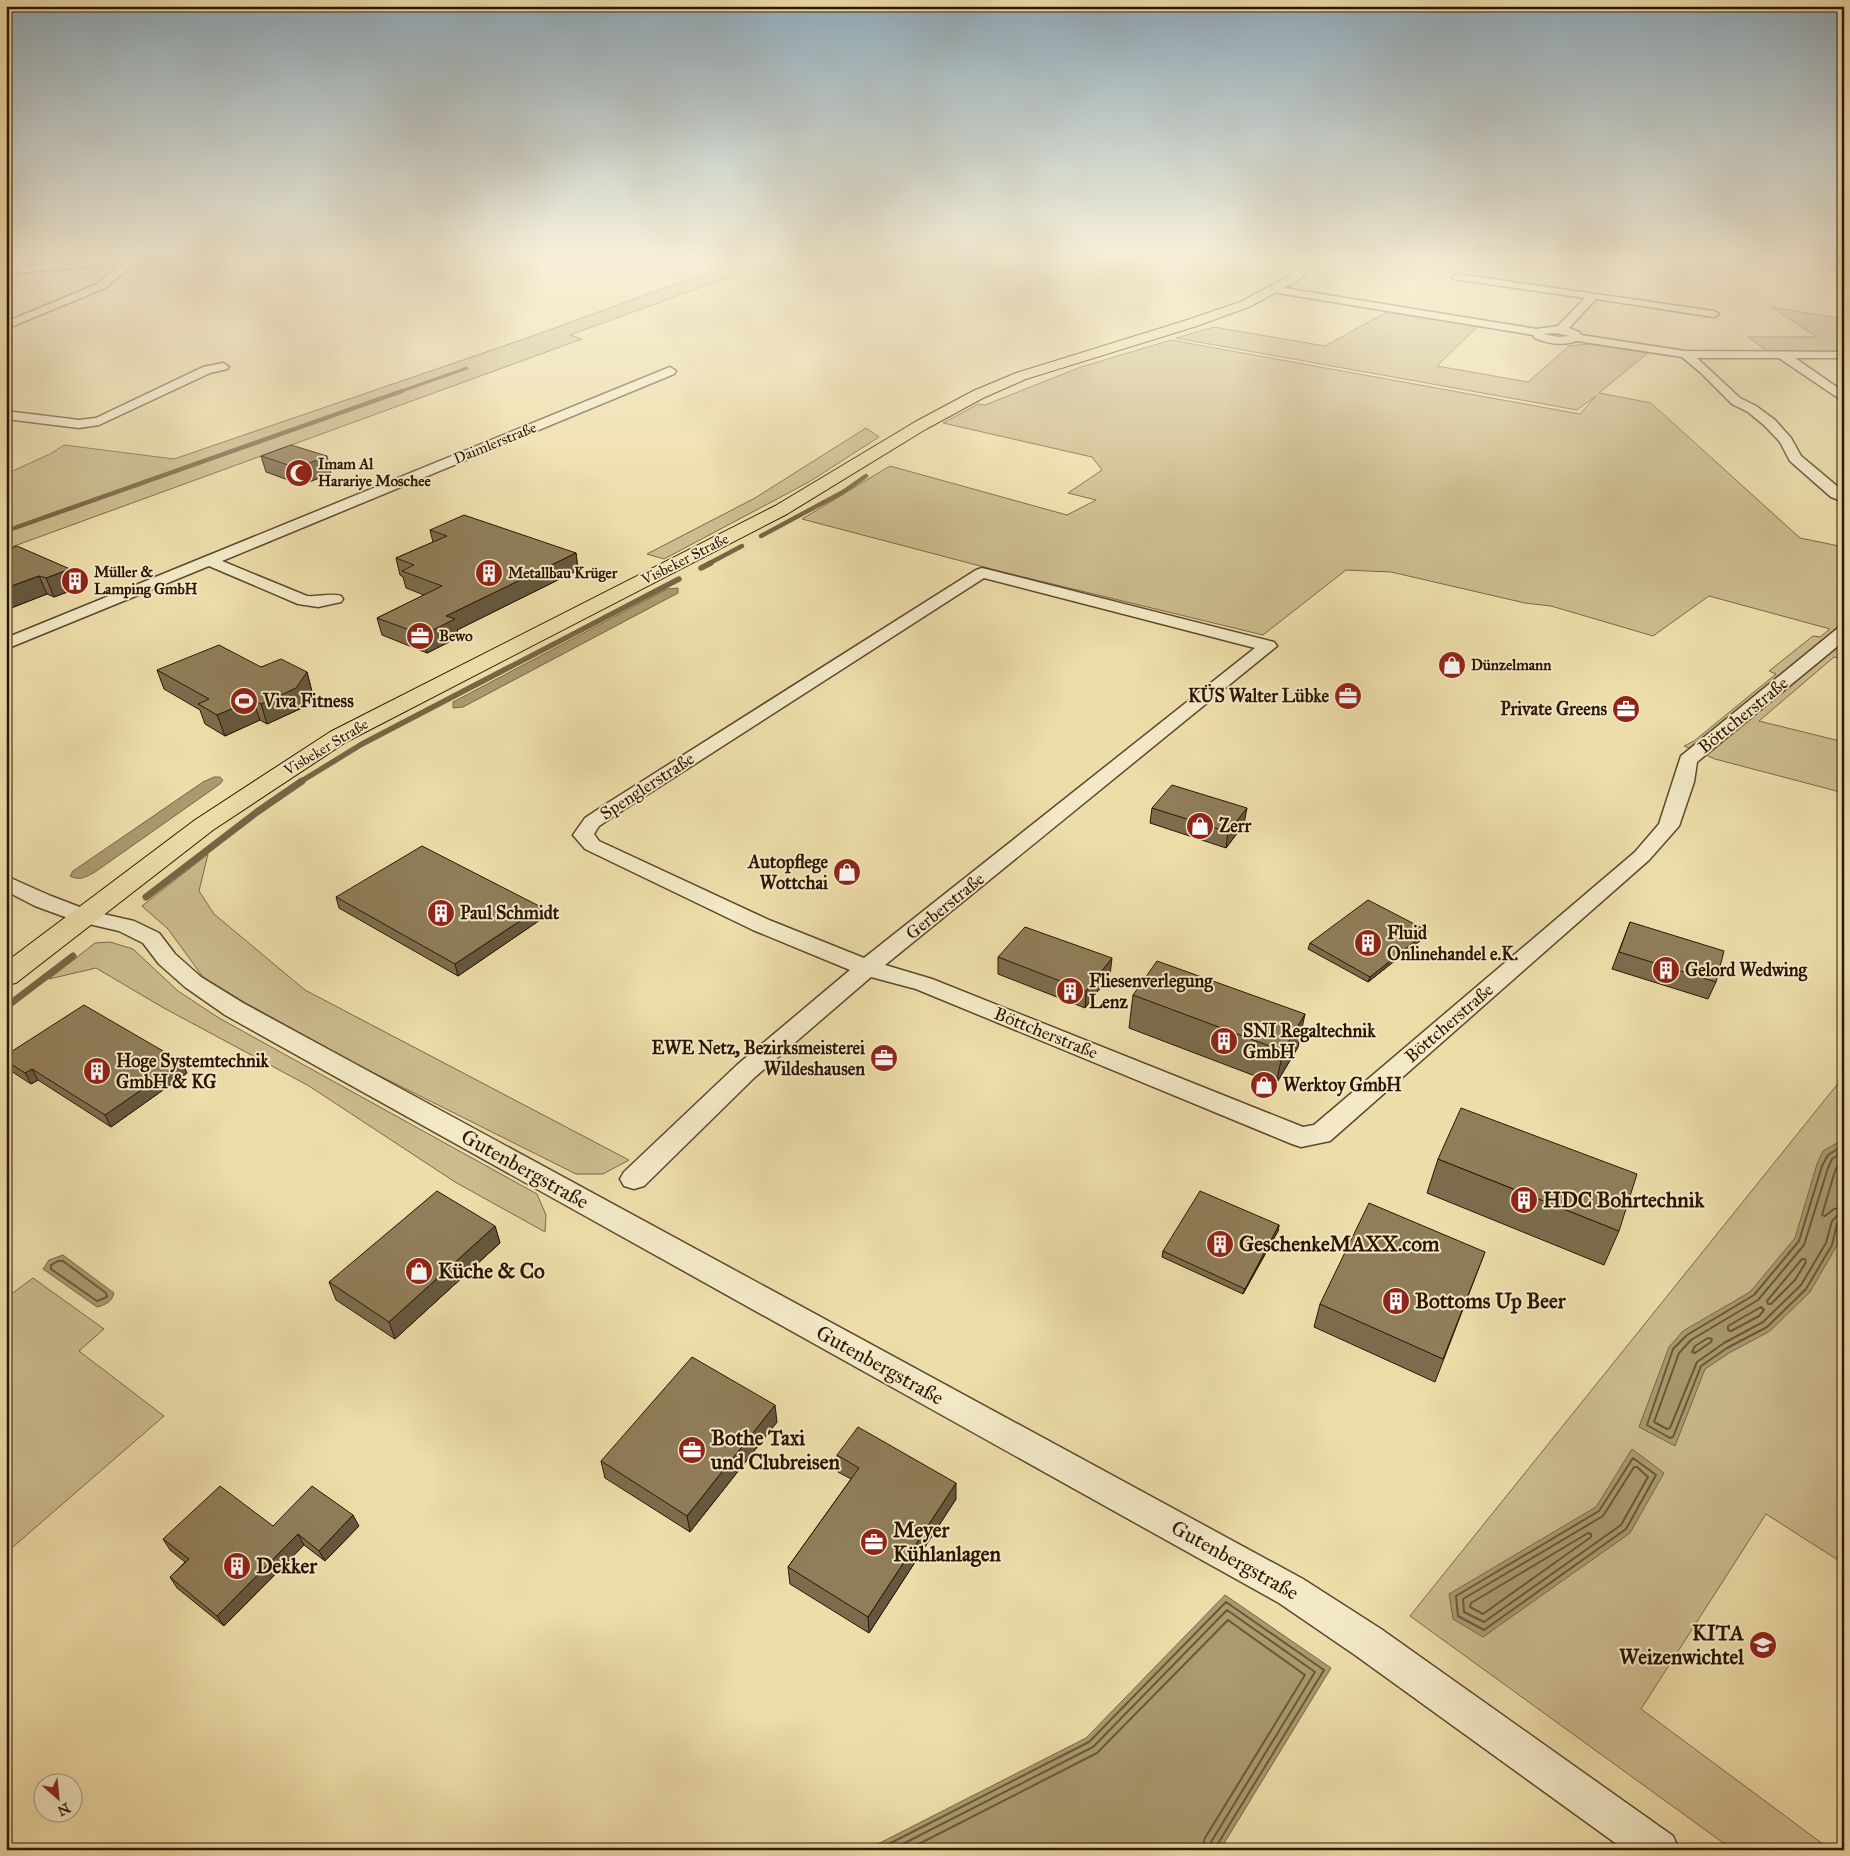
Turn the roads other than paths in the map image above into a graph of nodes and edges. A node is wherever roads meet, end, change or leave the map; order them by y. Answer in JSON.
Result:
{"nodes":[{"id":1,"x":1130,"y":343,"type":"edge"},
{"id":2,"x":1607,"y":343,"type":"edge"},
{"id":3,"x":1685,"y":354,"type":"junction"},
{"id":4,"x":1781,"y":354,"type":"junction"},
{"id":5,"x":1844,"y":355,"type":"edge"},
{"id":6,"x":223,"y":367,"type":"dead end"},
{"id":7,"x":670,"y":371,"type":"dead end"},
{"id":8,"x":1844,"y":398,"type":"edge"},
{"id":9,"x":6,"y":415,"type":"edge"},
{"id":10,"x":1844,"y":498,"type":"edge"},
{"id":11,"x":210,"y":561,"type":"junction"},
{"id":12,"x":982,"y":573,"type":"joint"},
{"id":13,"x":335,"y":599,"type":"dead end"},
{"id":14,"x":1844,"y":632,"type":"edge"},
{"id":15,"x":6,"y":644,"type":"edge"},
{"id":16,"x":6,"y":882,"type":"edge"},
{"id":17,"x":84,"y":916,"type":"junction"},
{"id":18,"x":867,"y":968,"type":"junction"},
{"id":19,"x":6,"y":976,"type":"edge"},
{"id":20,"x":634,"y":1179,"type":"dead end"},
{"id":21,"x":1659,"y":1850,"type":"edge"}],
"edges":[{"from":1,"to":17,"type":"main road","name":"Visbeker Straße"},
{"from":2,"to":3,"type":"street"},
{"from":3,"to":4,"type":"street"},
{"from":3,"to":10,"type":"street"},
{"from":4,"to":5,"type":"street"},
{"from":4,"to":8,"type":"street"},
{"from":6,"to":9,"type":"street"},
{"from":7,"to":11,"type":"street","name":"Daimlerstraße"},
{"from":11,"to":13,"type":"street"},
{"from":11,"to":15,"type":"street","name":"Daimlerstraße"},
{"from":12,"to":18,"type":"street","name":"Spenglerstraße"},
{"from":12,"to":18,"type":"street","name":"Gerberstraße"},
{"from":14,"to":18,"type":"street","name":"Böttcherstraße"},
{"from":16,"to":17,"type":"street","name":"Gutenbergstraße"},
{"from":17,"to":19,"type":"main road","name":"Visbeker Straße"},
{"from":17,"to":21,"type":"street","name":"Gutenbergstraße"},
{"from":18,"to":20,"type":"street","name":"Gerberstraße"}]}
